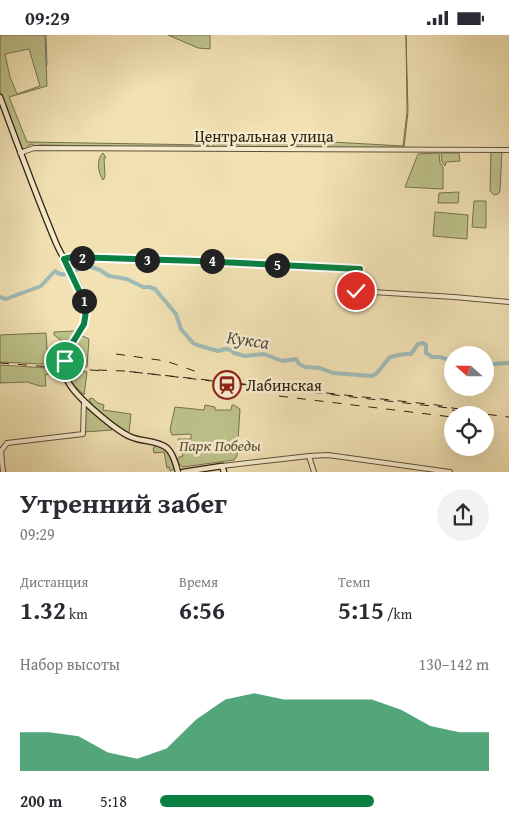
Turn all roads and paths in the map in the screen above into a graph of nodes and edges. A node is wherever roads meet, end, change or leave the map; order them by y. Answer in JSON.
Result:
{"nodes":[{"id":1,"x":0,"y":97,"type":"edge"},
{"id":2,"x":509,"y":149,"type":"edge"},
{"id":3,"x":20,"y":153,"type":"junction"},
{"id":4,"x":64,"y":259,"type":"junction"},
{"id":5,"x":509,"y":302,"type":"edge"},
{"id":6,"x":84,"y":400,"type":"junction"},
{"id":7,"x":309,"y":456,"type":"junction"},
{"id":8,"x":223,"y":469,"type":"edge"},
{"id":9,"x":3,"y":471,"type":"edge"},
{"id":10,"x":178,"y":471,"type":"edge"},
{"id":11,"x":183,"y":471,"type":"edge"},
{"id":12,"x":314,"y":471,"type":"edge"},
{"id":13,"x":450,"y":471,"type":"edge"}],
"edges":[{"from":1,"to":3,"type":"main road"},
{"from":2,"to":3,"type":"street","name":"Центральная улица"},
{"from":3,"to":4,"type":"main road"},
{"from":4,"to":5,"type":"street"},
{"from":4,"to":6,"type":"main road"},
{"from":6,"to":9,"type":"street"},
{"from":6,"to":10,"type":"main road"},
{"from":7,"to":8,"type":"street"},
{"from":7,"to":12,"type":"street"},
{"from":7,"to":13,"type":"street"},
{"from":8,"to":11,"type":"main road"}]}
